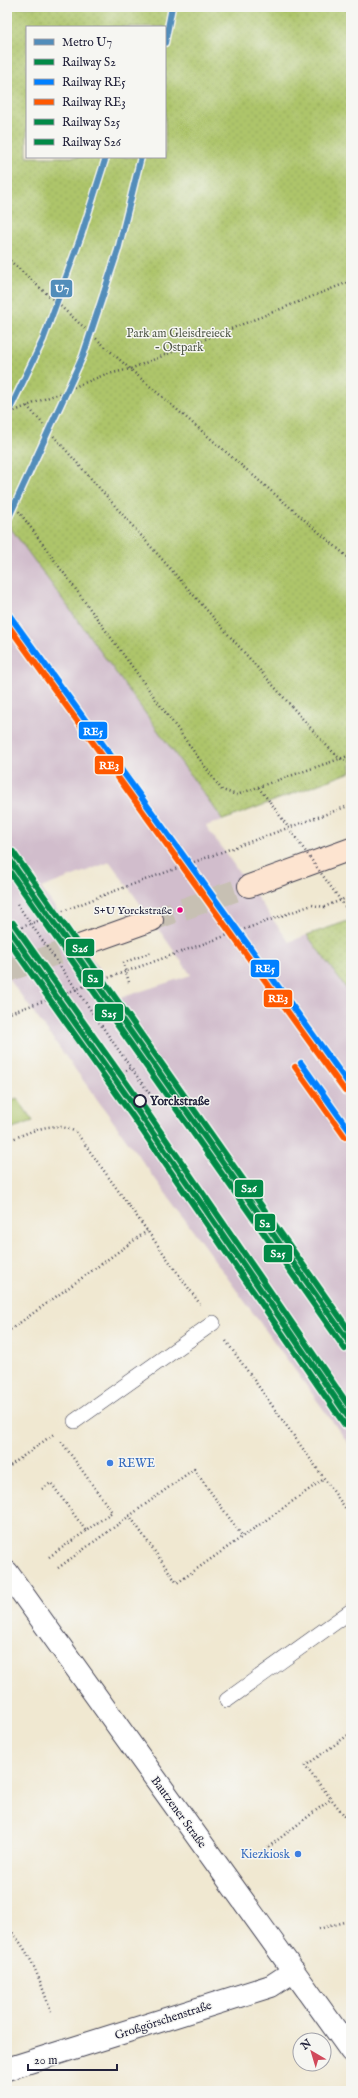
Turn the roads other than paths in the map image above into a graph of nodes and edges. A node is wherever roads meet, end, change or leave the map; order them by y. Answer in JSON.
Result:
{"nodes":[{"id":1,"x":351,"y":849,"type":"edge"},
{"id":2,"x":249,"y":886,"type":"tunnel mouth"},
{"id":3,"x":152,"y":920,"type":"tunnel mouth"},
{"id":4,"x":82,"y":945,"type":"tunnel mouth"},
{"id":5,"x":213,"y":1323,"type":"road end"},
{"id":6,"x":75,"y":1421,"type":"dead end"},
{"id":7,"x":7,"y":1572,"type":"edge"},
{"id":8,"x":351,"y":1611,"type":"edge"},
{"id":9,"x":227,"y":1700,"type":"dead end"},
{"id":10,"x":294,"y":1972,"type":"junction"},
{"id":11,"x":351,"y":2051,"type":"edge"},
{"id":12,"x":7,"y":2069,"type":"edge"}],
"edges":[{"from":1,"to":2,"type":"main road"},
{"from":3,"to":4,"type":"main road"},
{"from":5,"to":6,"type":"lane"},
{"from":7,"to":10,"type":"street","name":"Bautzener Straße"},
{"from":8,"to":9,"type":"lane"},
{"from":10,"to":11,"type":"street","name":"Bautzener Straße"},
{"from":10,"to":12,"type":"street","name":"Großgörschenstraße"}]}
